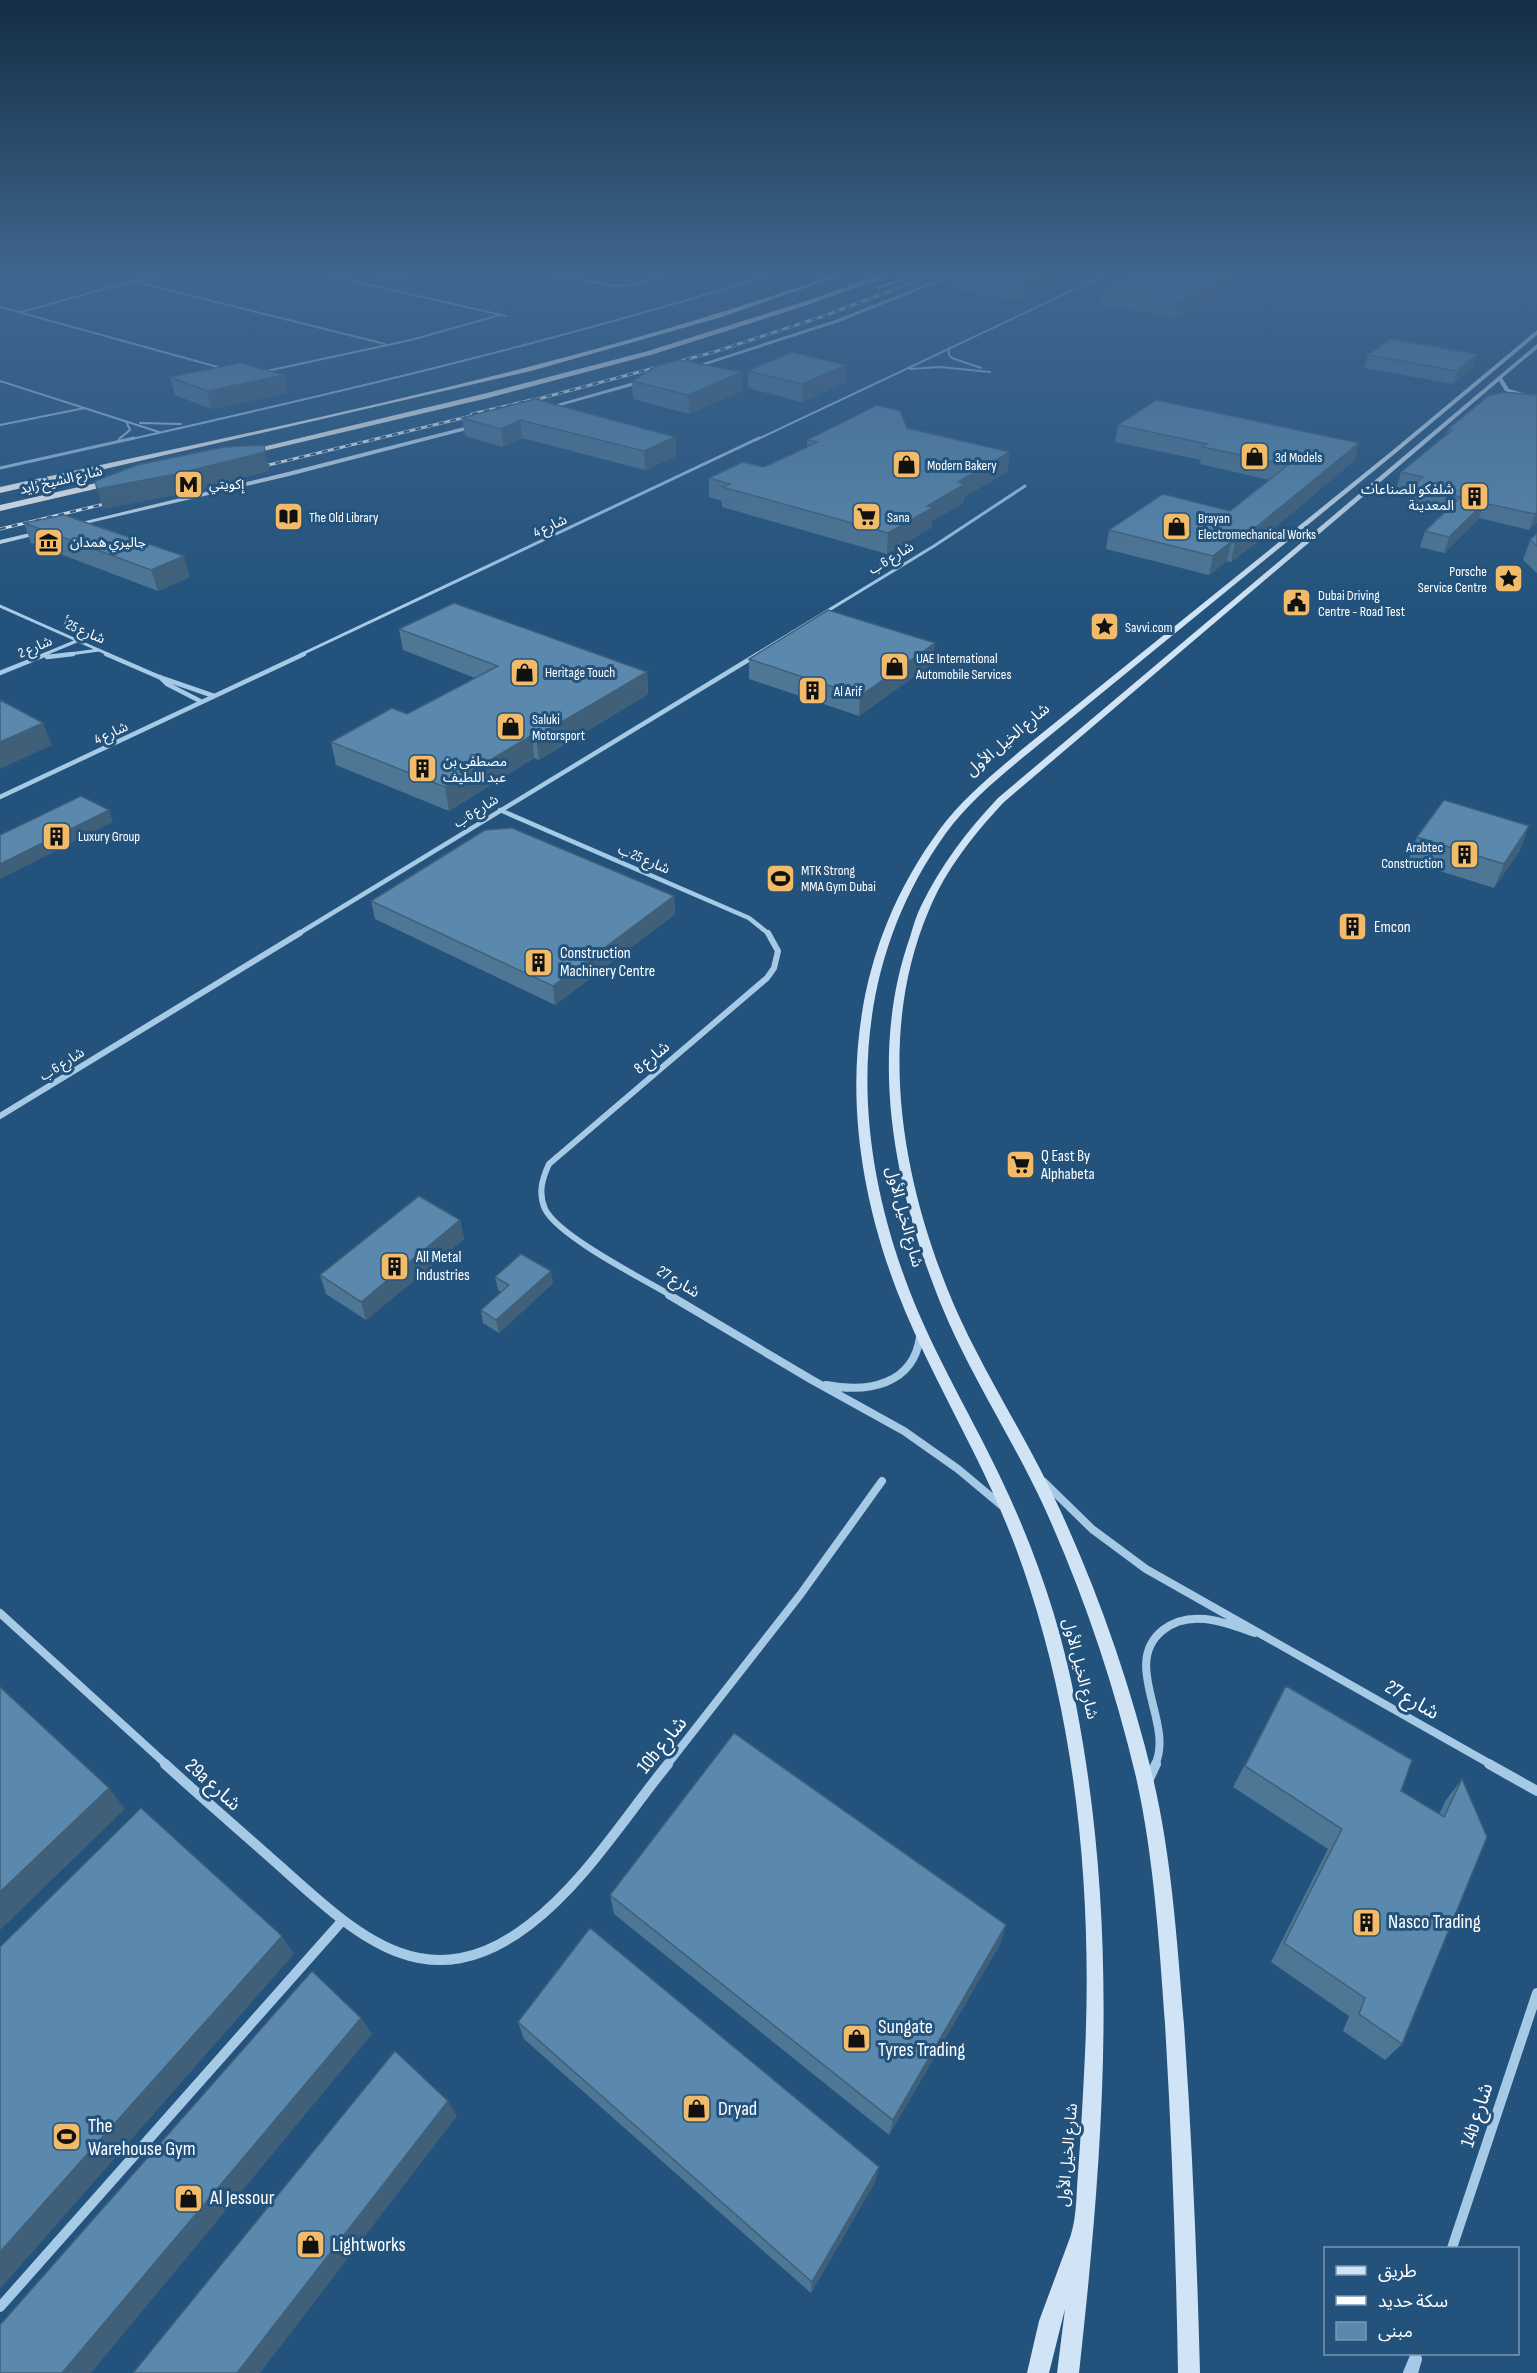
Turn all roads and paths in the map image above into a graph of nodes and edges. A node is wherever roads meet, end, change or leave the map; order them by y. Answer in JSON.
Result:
{"nodes":[{"id":1,"x":9,"y":384,"type":"edge"},
{"id":2,"x":366,"y":384,"type":"edge"},
{"id":3,"x":462,"y":384,"type":"edge"},
{"id":4,"x":537,"y":384,"type":"edge"},
{"id":5,"x":636,"y":384,"type":"edge"},
{"id":6,"x":875,"y":384,"type":"edge"},
{"id":7,"x":1475,"y":384,"type":"edge"},
{"id":8,"x":1494,"y":384,"type":"edge"},
{"id":9,"x":1503,"y":384,"type":"edge"},
{"id":10,"x":1537,"y":399,"type":"edge"},
{"id":11,"x":63,"y":400,"type":"junction"},
{"id":12,"x":1520,"y":403,"type":"edge"},
{"id":13,"x":383,"y":404,"type":"junction"},
{"id":14,"x":1479,"y":405,"type":"edge"},
{"id":15,"x":1537,"y":405,"type":"edge"},
{"id":16,"x":85,"y":407,"type":"junction"},
{"id":17,"x":532,"y":412,"type":"edge"},
{"id":18,"x":1461,"y":412,"type":"junction"},
{"id":19,"x":238,"y":415,"type":"junction"},
{"id":20,"x":125,"y":420,"type":"junction"},
{"id":21,"x":488,"y":423,"type":"edge"},
{"id":22,"x":0,"y":425,"type":"edge"},
{"id":23,"x":161,"y":432,"type":"junction"},
{"id":24,"x":196,"y":436,"type":"dead end"},
{"id":25,"x":102,"y":446,"type":"junction"},
{"id":26,"x":149,"y":446,"type":"dead end"},
{"id":27,"x":126,"y":451,"type":"dead end"},
{"id":28,"x":235,"y":455,"type":"edge"},
{"id":29,"x":80,"y":461,"type":"dead end"},
{"id":30,"x":0,"y":468,"type":"edge"},
{"id":31,"x":0,"y":478,"type":"edge"},
{"id":32,"x":133,"y":478,"type":"edge"},
{"id":33,"x":110,"y":483,"type":"junction"},
{"id":34,"x":1025,"y":486,"type":"dead end"},
{"id":35,"x":0,"y":490,"type":"edge"},
{"id":36,"x":0,"y":508,"type":"edge"},
{"id":37,"x":0,"y":517,"type":"edge"},
{"id":38,"x":62,"y":528,"type":"edge"},
{"id":39,"x":52,"y":530,"type":"edge"},
{"id":40,"x":0,"y":542,"type":"edge"},
{"id":41,"x":0,"y":606,"type":"edge"},
{"id":42,"x":79,"y":640,"type":"junction"},
{"id":43,"x":102,"y":650,"type":"junction"},
{"id":44,"x":25,"y":662,"type":"junction"},
{"id":45,"x":0,"y":673,"type":"edge"},
{"id":46,"x":159,"y":677,"type":"junction"},
{"id":47,"x":214,"y":696,"type":"junction"},
{"id":48,"x":202,"y":702,"type":"junction"},
{"id":49,"x":0,"y":797,"type":"edge"},
{"id":50,"x":500,"y":810,"type":"junction"},
{"id":51,"x":774,"y":938,"type":"joint"},
{"id":52,"x":0,"y":1116,"type":"edge"},
{"id":53,"x":540,"y":1198,"type":"joint"},
{"id":54,"x":920,"y":1330,"type":"junction"},
{"id":55,"x":812,"y":1380,"type":"junction"},
{"id":56,"x":1029,"y":1462,"type":"junction"},
{"id":57,"x":882,"y":1481,"type":"dead end"},
{"id":58,"x":1010,"y":1513,"type":"junction"},
{"id":59,"x":0,"y":1613,"type":"edge"},
{"id":60,"x":1270,"y":1638,"type":"junction"},
{"id":61,"x":1145,"y":1784,"type":"junction"},
{"id":62,"x":1537,"y":1791,"type":"edge"},
{"id":63,"x":342,"y":1921,"type":"junction"},
{"id":64,"x":418,"y":1959,"type":"joint"},
{"id":65,"x":1537,"y":1993,"type":"edge"},
{"id":66,"x":1083,"y":2231,"type":"junction"},
{"id":67,"x":1452,"y":2247,"type":"edge"},
{"id":68,"x":0,"y":2307,"type":"edge"},
{"id":69,"x":1417,"y":2355,"type":"edge"},
{"id":70,"x":1417,"y":2355,"type":"edge"},
{"id":71,"x":1038,"y":2373,"type":"edge"},
{"id":72,"x":1068,"y":2373,"type":"edge"},
{"id":73,"x":1189,"y":2373,"type":"edge"},
{"id":74,"x":1408,"y":2373,"type":"edge"},
{"id":75,"x":1413,"y":2373,"type":"edge"}],
"edges":[{"from":1,"to":11,"type":"street"},
{"from":2,"to":19,"type":"street"},
{"from":3,"to":13,"type":"highway","name":"شارع الشيخ زايد"},
{"from":4,"to":28,"type":"highway"},
{"from":5,"to":17,"type":"main road"},
{"from":6,"to":47,"type":"street","name":"شارع 4"},
{"from":7,"to":54,"type":"main road","name":"شارع الخيل الأول"},
{"from":8,"to":18,"type":"main road","name":"شارع الخيل الأول"},
{"from":9,"to":10,"type":"main road"},
{"from":11,"to":16,"type":"street"},
{"from":11,"to":22,"type":"street"},
{"from":12,"to":15,"type":"main road"},
{"from":13,"to":24,"type":"highway"},
{"from":13,"to":35,"type":"highway","name":"شارع الشيخ زايد"},
{"from":14,"to":18,"type":"main road"},
{"from":16,"to":20,"type":"street"},
{"from":16,"to":22,"type":"street"},
{"from":18,"to":56,"type":"main road","name":"شارع الخيل الأول"},
{"from":19,"to":20,"type":"street"},
{"from":19,"to":23,"type":"street"},
{"from":20,"to":23,"type":"street"},
{"from":20,"to":25,"type":"street"},
{"from":21,"to":38,"type":"main road"},
{"from":23,"to":25,"type":"street"},
{"from":25,"to":30,"type":"street"},
{"from":26,"to":27,"type":"highway"},
{"from":29,"to":31,"type":"highway"},
{"from":32,"to":33,"type":"highway","name":"شارع الشيخ زايد"},
{"from":33,"to":36,"type":"highway","name":"شارع الشيخ زايد"},
{"from":33,"to":37,"type":"highway"},
{"from":34,"to":50,"type":"street","name":"شارع 6ب"},
{"from":39,"to":40,"type":"main road"},
{"from":41,"to":42,"type":"street","name":"شارع 25أ"},
{"from":42,"to":43,"type":"street","name":"شارع 25أ"},
{"from":42,"to":44,"type":"street","name":"شارع 2"},
{"from":43,"to":44,"type":"street"},
{"from":43,"to":46,"type":"street","name":"شارع 25أ"},
{"from":44,"to":45,"type":"street","name":"شارع 2"},
{"from":46,"to":47,"type":"street","name":"شارع 25أ"},
{"from":46,"to":48,"type":"street","name":"شارع 25أ"},
{"from":47,"to":48,"type":"street","name":"شارع 4"},
{"from":48,"to":49,"type":"street","name":"شارع 4"},
{"from":50,"to":51,"type":"street","name":"شارع 25ب"},
{"from":50,"to":52,"type":"street","name":"شارع 6ب"},
{"from":51,"to":53,"type":"street","name":"شارع 8"},
{"from":53,"to":55,"type":"street","name":"شارع 27"},
{"from":54,"to":55,"type":"street","name":"شارع 27"},
{"from":54,"to":58,"type":"main road","name":"شارع الخيل الأول"},
{"from":55,"to":58,"type":"street","name":"شارع 27"},
{"from":56,"to":60,"type":"street","name":"شارع 27"},
{"from":56,"to":61,"type":"main road","name":"شارع الخيل الأول"},
{"from":57,"to":64,"type":"street","name":"10b شارع"},
{"from":58,"to":66,"type":"main road","name":"شارع الخيل الأول"},
{"from":59,"to":63,"type":"street","name":"29a شارع"},
{"from":60,"to":61,"type":"street","name":"شارع 27"},
{"from":60,"to":62,"type":"street","name":"شارع 27"},
{"from":61,"to":73,"type":"main road","name":"شارع الخيل الأول"},
{"from":63,"to":64,"type":"street","name":"29a شارع"},
{"from":63,"to":68,"type":"street"},
{"from":65,"to":67,"type":"street","name":"14b شارع"},
{"from":66,"to":71,"type":"main road"},
{"from":66,"to":72,"type":"main road","name":"شارع الخيل الأول"},
{"from":69,"to":74,"type":"street"},
{"from":70,"to":75,"type":"street"}]}
